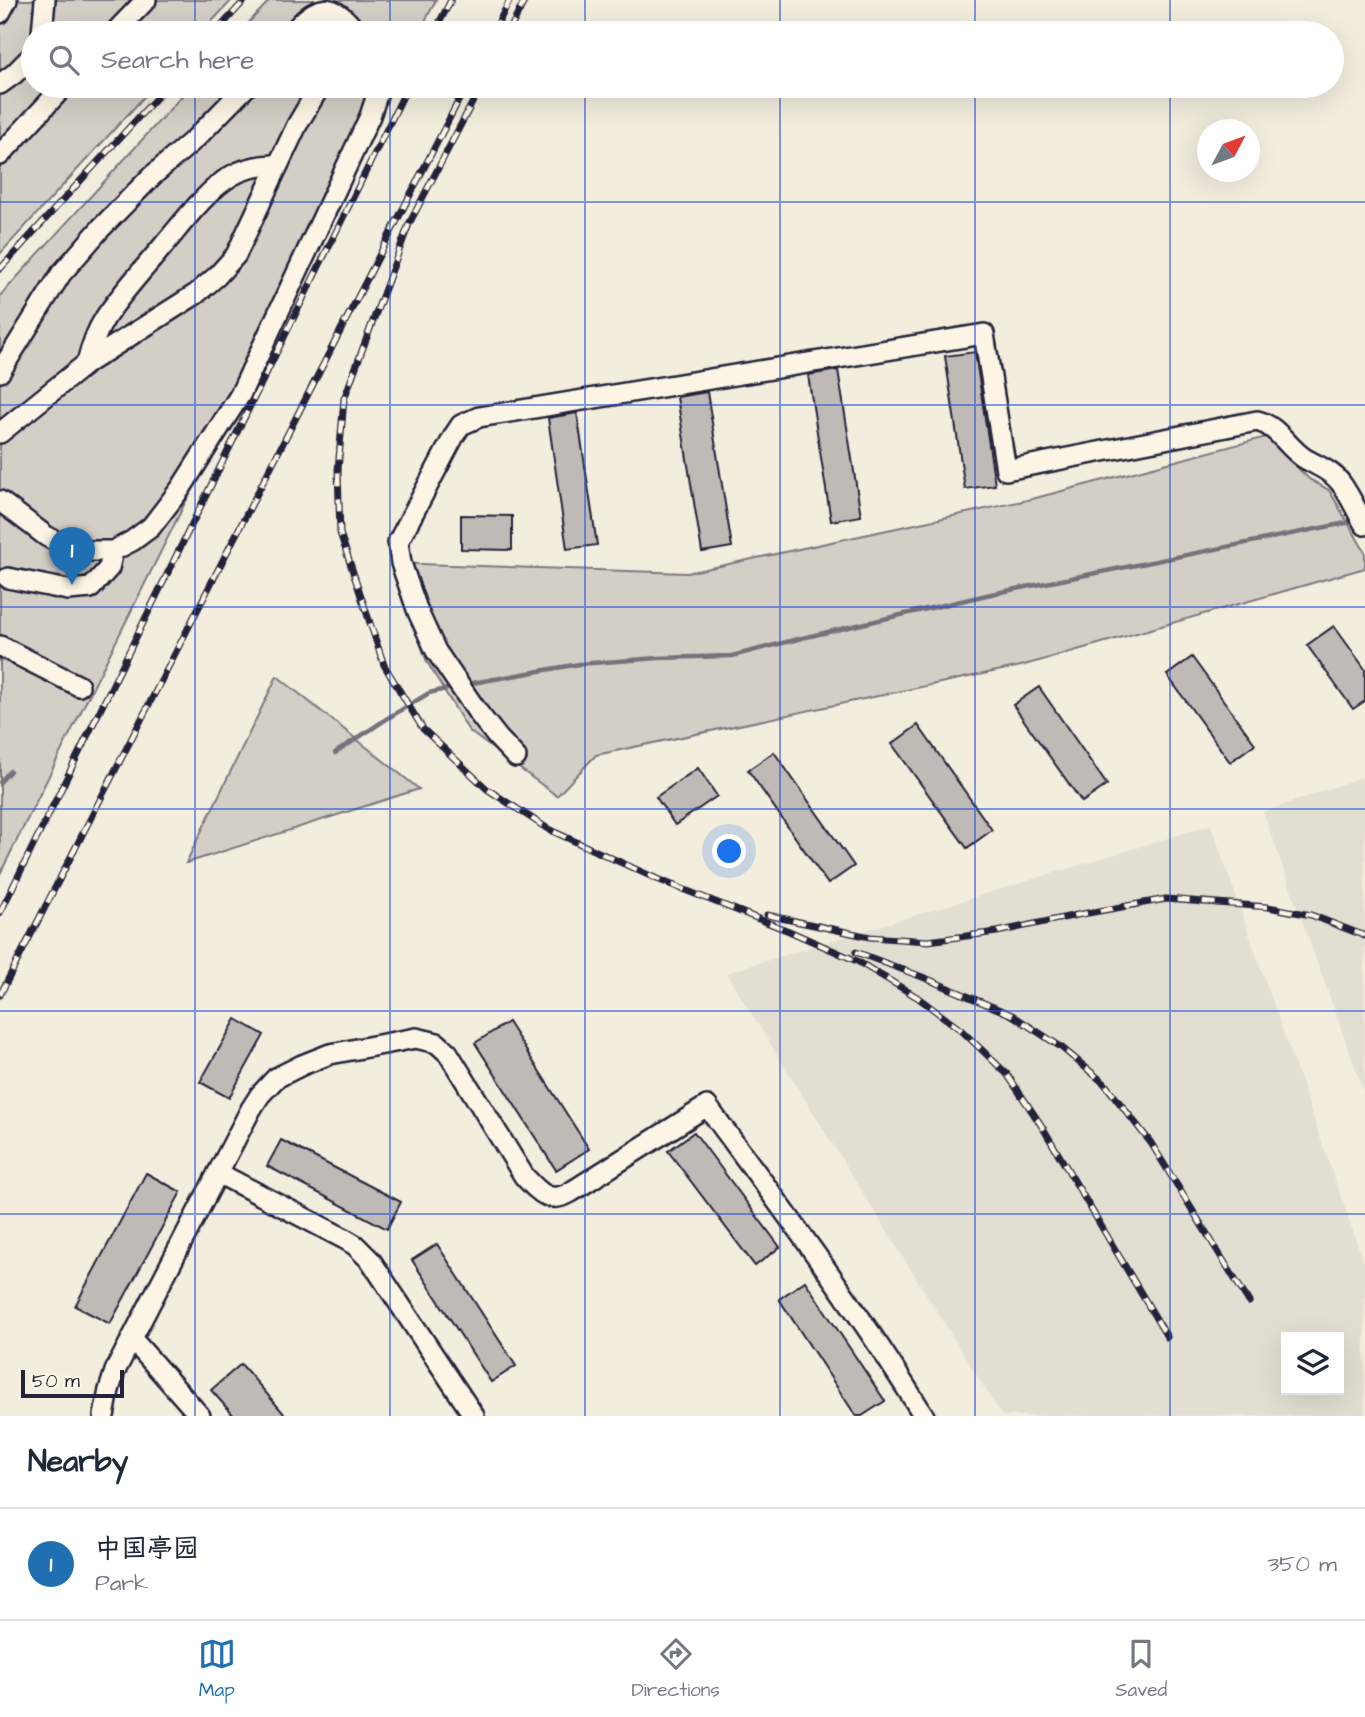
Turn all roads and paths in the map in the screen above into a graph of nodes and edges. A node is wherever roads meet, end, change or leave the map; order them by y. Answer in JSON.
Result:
{"nodes":[{"id":1,"x":7,"y":0,"type":"edge"},
{"id":2,"x":45,"y":0,"type":"edge"},
{"id":3,"x":146,"y":0,"type":"edge"},
{"id":4,"x":0,"y":13,"type":"edge"},
{"id":5,"x":43,"y":21,"type":"edge"},
{"id":6,"x":126,"y":21,"type":"edge"},
{"id":7,"x":303,"y":21,"type":"edge"},
{"id":8,"x":345,"y":21,"type":"edge"},
{"id":9,"x":21,"y":68,"type":"edge"},
{"id":10,"x":0,"y":84,"type":"edge"},
{"id":11,"x":53,"y":98,"type":"edge"},
{"id":12,"x":235,"y":98,"type":"edge"},
{"id":13,"x":313,"y":98,"type":"edge"},
{"id":14,"x":376,"y":98,"type":"edge"},
{"id":15,"x":0,"y":155,"type":"edge"},
{"id":16,"x":278,"y":165,"type":"junction"},
{"id":17,"x":87,"y":363,"type":"junction"},
{"id":18,"x":0,"y":371,"type":"edge"},
{"id":19,"x":0,"y":433,"type":"edge"},
{"id":20,"x":0,"y":501,"type":"edge"},
{"id":21,"x":1365,"y":526,"type":"edge"},
{"id":22,"x":113,"y":551,"type":"junction"},
{"id":23,"x":8,"y":578,"type":"dead end"},
{"id":24,"x":0,"y":646,"type":"edge"},
{"id":25,"x":79,"y":686,"type":"dead end"},
{"id":26,"x":516,"y":757,"type":"dead end"},
{"id":27,"x":218,"y":1173,"type":"junction"},
{"id":28,"x":132,"y":1339,"type":"junction"},
{"id":29,"x":104,"y":1416,"type":"edge"},
{"id":30,"x":200,"y":1416,"type":"edge"},
{"id":31,"x":474,"y":1416,"type":"edge"},
{"id":32,"x":924,"y":1416,"type":"edge"}],
"edges":[{"from":1,"to":4,"type":"street"},
{"from":2,"to":5,"type":"street"},
{"from":3,"to":6,"type":"street"},
{"from":7,"to":8,"type":"street"},
{"from":9,"to":10,"type":"street"},
{"from":11,"to":15,"type":"street"},
{"from":12,"to":18,"type":"street"},
{"from":13,"to":16,"type":"street"},
{"from":14,"to":22,"type":"street"},
{"from":16,"to":17,"type":"street"},
{"from":16,"to":17,"type":"street"},
{"from":17,"to":19,"type":"street"},
{"from":20,"to":22,"type":"street"},
{"from":21,"to":26,"type":"street"},
{"from":22,"to":23,"type":"street"},
{"from":24,"to":25,"type":"street"},
{"from":27,"to":28,"type":"street"},
{"from":27,"to":31,"type":"street"},
{"from":27,"to":32,"type":"street"},
{"from":28,"to":29,"type":"street"},
{"from":28,"to":30,"type":"street"}]}
